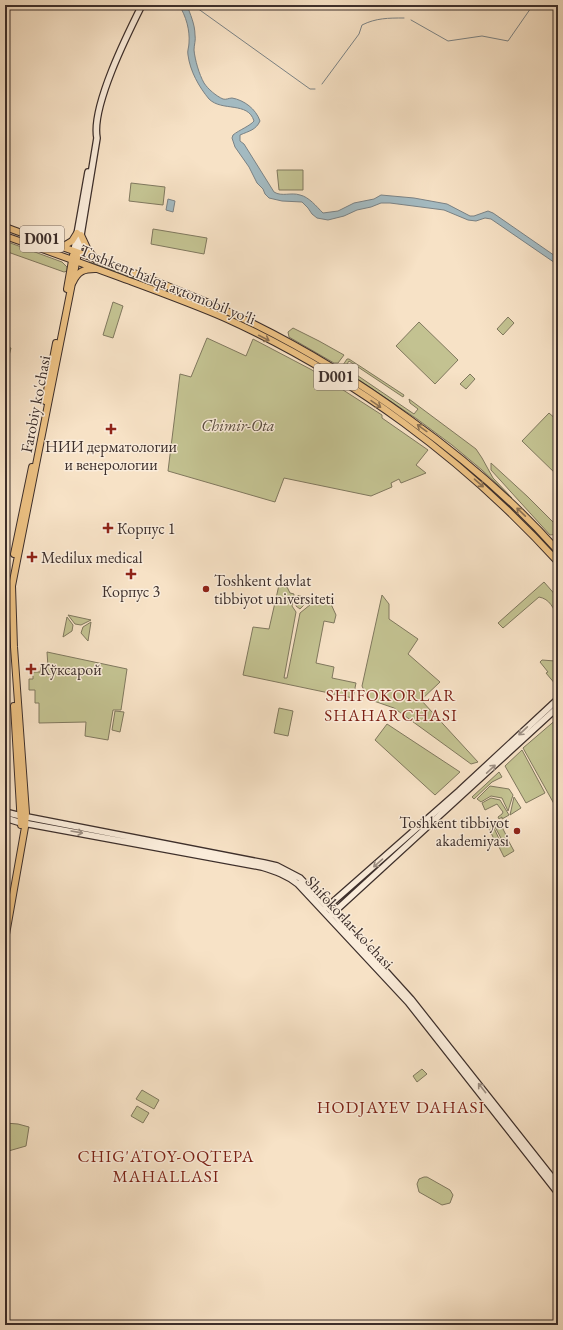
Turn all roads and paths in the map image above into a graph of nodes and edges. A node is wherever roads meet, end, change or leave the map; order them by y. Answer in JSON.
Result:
{"nodes":[{"id":1,"x":142,"y":5,"type":"edge"},
{"id":2,"x":5,"y":227,"type":"edge"},
{"id":3,"x":79,"y":234,"type":"junction"},
{"id":4,"x":5,"y":236,"type":"edge"},
{"id":5,"x":62,"y":247,"type":"junction"},
{"id":6,"x":76,"y":252,"type":"junction"},
{"id":7,"x":75,"y":260,"type":"junction"},
{"id":8,"x":97,"y":260,"type":"junction"},
{"id":9,"x":100,"y":270,"type":"junction"},
{"id":10,"x":73,"y":282,"type":"junction"},
{"id":11,"x":345,"y":374,"type":"junction"},
{"id":12,"x":341,"y":380,"type":"junction"},
{"id":13,"x":536,"y":527,"type":"junction"},
{"id":14,"x":531,"y":532,"type":"junction"},
{"id":15,"x":558,"y":551,"type":"edge"},
{"id":16,"x":558,"y":562,"type":"edge"},
{"id":17,"x":558,"y":699,"type":"edge"},
{"id":18,"x":558,"y":707,"type":"edge"},
{"id":19,"x":461,"y":793,"type":"junction"},
{"id":20,"x":5,"y":812,"type":"edge"},
{"id":21,"x":5,"y":818,"type":"edge"},
{"id":22,"x":23,"y":820,"type":"junction"},
{"id":23,"x":52,"y":824,"type":"junction"},
{"id":24,"x":328,"y":906,"type":"junction"},
{"id":25,"x":322,"y":911,"type":"junction"},
{"id":26,"x":333,"y":913,"type":"junction"},
{"id":27,"x":328,"y":917,"type":"junction"},
{"id":28,"x":5,"y":922,"type":"edge"},
{"id":29,"x":5,"y":940,"type":"edge"},
{"id":30,"x":558,"y":1185,"type":"edge"},
{"id":31,"x":558,"y":1193,"type":"edge"}],
"edges":[{"from":1,"to":3,"type":"main road"},
{"from":2,"to":5,"type":"main road","name":"Toshkent halqa avtomobil yo'li","number":"D001"},
{"from":3,"to":5,"type":"main road"},
{"from":3,"to":6,"type":"main road"},
{"from":3,"to":8,"type":"main road"},
{"from":4,"to":7,"type":"main road","name":"Toshkent halqa avtomobil yo'li","number":"D001"},
{"from":5,"to":6,"type":"main road","name":"Toshkent halqa avtomobil yo'li","number":"D001"},
{"from":6,"to":7,"type":"main road","name":"Farobiy ko'chasi"},
{"from":6,"to":8,"type":"main road","name":"Toshkent halqa avtomobil yo'li","number":"D001"},
{"from":7,"to":9,"type":"main road","name":"Toshkent halqa avtomobil yo'li","number":"D001"},
{"from":7,"to":10,"type":"main road","name":"Farobiy ko'chasi"},
{"from":7,"to":22,"type":"main road","name":"Farobiy ko'chasi"},
{"from":8,"to":11,"type":"main road","name":"Toshkent halqa avtomobil yo'li","number":"D001"},
{"from":9,"to":10,"type":"main road"},
{"from":9,"to":12,"type":"main road","name":"Toshkent halqa avtomobil yo'li","number":"D001","one_way":true},
{"from":10,"to":22,"type":"main road","name":"Farobiy ko'chasi"},
{"from":11,"to":12,"type":"main road"},
{"from":13,"to":11,"type":"main road","name":"Toshkent halqa avtomobil yo'li","number":"D001","one_way":true},
{"from":12,"to":14,"type":"main road","name":"Toshkent halqa avtomobil yo'li","number":"D001","one_way":true},
{"from":13,"to":14,"type":"main road"},
{"from":13,"to":15,"type":"main road","name":"Toshkent halqa avtomobil yo'li","number":"D001"},
{"from":14,"to":16,"type":"main road","name":"Toshkent halqa avtomobil yo'li","number":"D001"},
{"from":17,"to":19,"type":"main road","one_way":true},
{"from":19,"to":18,"type":"main road","one_way":true},
{"from":19,"to":24,"type":"main road","one_way":true},
{"from":19,"to":26,"type":"main road"},
{"from":20,"to":22,"type":"main road"},
{"from":21,"to":22,"type":"main road","name":"Shifokorlar ko'chasi"},
{"from":22,"to":23,"type":"main road","name":"Shifokorlar ko'chasi"},
{"from":22,"to":28,"type":"main road","name":"Farobiy ko'chasi"},
{"from":22,"to":29,"type":"main road","name":"Farobiy ko'chasi"},
{"from":23,"to":24,"type":"main road","name":"Shifokorlar ko'chasi"},
{"from":23,"to":25,"type":"main road","name":"Shifokorlar ko'chasi","one_way":true},
{"from":24,"to":25,"type":"main road"},
{"from":24,"to":26,"type":"main road","name":"Shifokorlar ko'chasi"},
{"from":25,"to":27,"type":"main road","name":"Shifokorlar ko'chasi"},
{"from":26,"to":27,"type":"main road"},
{"from":30,"to":26,"type":"main road","name":"Shifokorlar ko'chasi","one_way":true},
{"from":27,"to":31,"type":"main road","name":"Shifokorlar ko'chasi"}]}
